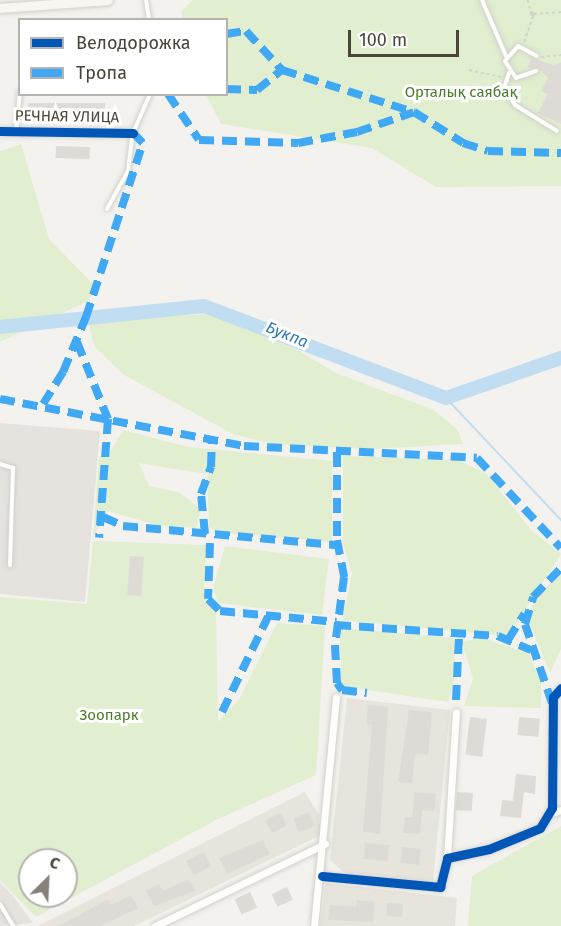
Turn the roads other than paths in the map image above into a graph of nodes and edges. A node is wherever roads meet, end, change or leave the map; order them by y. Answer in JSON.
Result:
{"nodes":[{"id":1,"x":108,"y":0,"type":"edge"},
{"id":2,"x":146,"y":0,"type":"edge"},
{"id":3,"x":482,"y":0,"type":"edge"},
{"id":4,"x":0,"y":8,"type":"edge"},
{"id":5,"x":149,"y":18,"type":"edge"},
{"id":6,"x":506,"y":56,"type":"junction"},
{"id":7,"x":537,"y":56,"type":"road end"},
{"id":8,"x":536,"y":71,"type":"dead end"},
{"id":9,"x":509,"y":73,"type":"junction"},
{"id":10,"x":20,"y":96,"type":"edge"},
{"id":11,"x":149,"y":96,"type":"edge"},
{"id":12,"x":0,"y":131,"type":"edge"},
{"id":13,"x":557,"y":131,"type":"dead end"},
{"id":14,"x":16,"y":132,"type":"junction"},
{"id":15,"x":133,"y":133,"type":"junction"},
{"id":16,"x":107,"y":209,"type":"dead end"},
{"id":17,"x":0,"y":464,"type":"edge"},
{"id":18,"x":10,"y":565,"type":"dead end"},
{"id":19,"x":561,"y":688,"type":"edge"},
{"id":20,"x":336,"y":698,"type":"dead end"},
{"id":21,"x":456,"y":712,"type":"dead end"},
{"id":22,"x":561,"y":810,"type":"edge"},
{"id":23,"x":551,"y":813,"type":"junction"},
{"id":24,"x":325,"y":844,"type":"junction"},
{"id":25,"x":447,"y":858,"type":"junction"},
{"id":26,"x":322,"y":876,"type":"junction"},
{"id":27,"x":0,"y":904,"type":"edge"},
{"id":28,"x":13,"y":926,"type":"edge"},
{"id":29,"x":155,"y":926,"type":"edge"},
{"id":30,"x":314,"y":926,"type":"edge"}],
"edges":[{"from":1,"to":4,"type":"main road"},
{"from":2,"to":5,"type":"lane"},
{"from":3,"to":6,"type":"lane"},
{"from":6,"to":7,"type":"lane"},
{"from":6,"to":9,"type":"lane"},
{"from":8,"to":9,"type":"lane"},
{"from":9,"to":13,"type":"lane"},
{"from":10,"to":14,"type":"lane"},
{"from":11,"to":15,"type":"lane"},
{"from":12,"to":14,"type":"street","name":"РЕЧНАЯ УЛИЦА"},
{"from":14,"to":15,"type":"street","name":"РЕЧНАЯ УЛИЦА"},
{"from":15,"to":16,"type":"lane"},
{"from":17,"to":18,"type":"lane"},
{"from":19,"to":23,"type":"street"},
{"from":20,"to":24,"type":"street"},
{"from":21,"to":25,"type":"street"},
{"from":22,"to":23,"type":"street"},
{"from":23,"to":25,"type":"street"},
{"from":24,"to":26,"type":"street"},
{"from":24,"to":29,"type":"street"},
{"from":25,"to":26,"type":"street"},
{"from":26,"to":30,"type":"street"},
{"from":27,"to":28,"type":"lane"}]}
